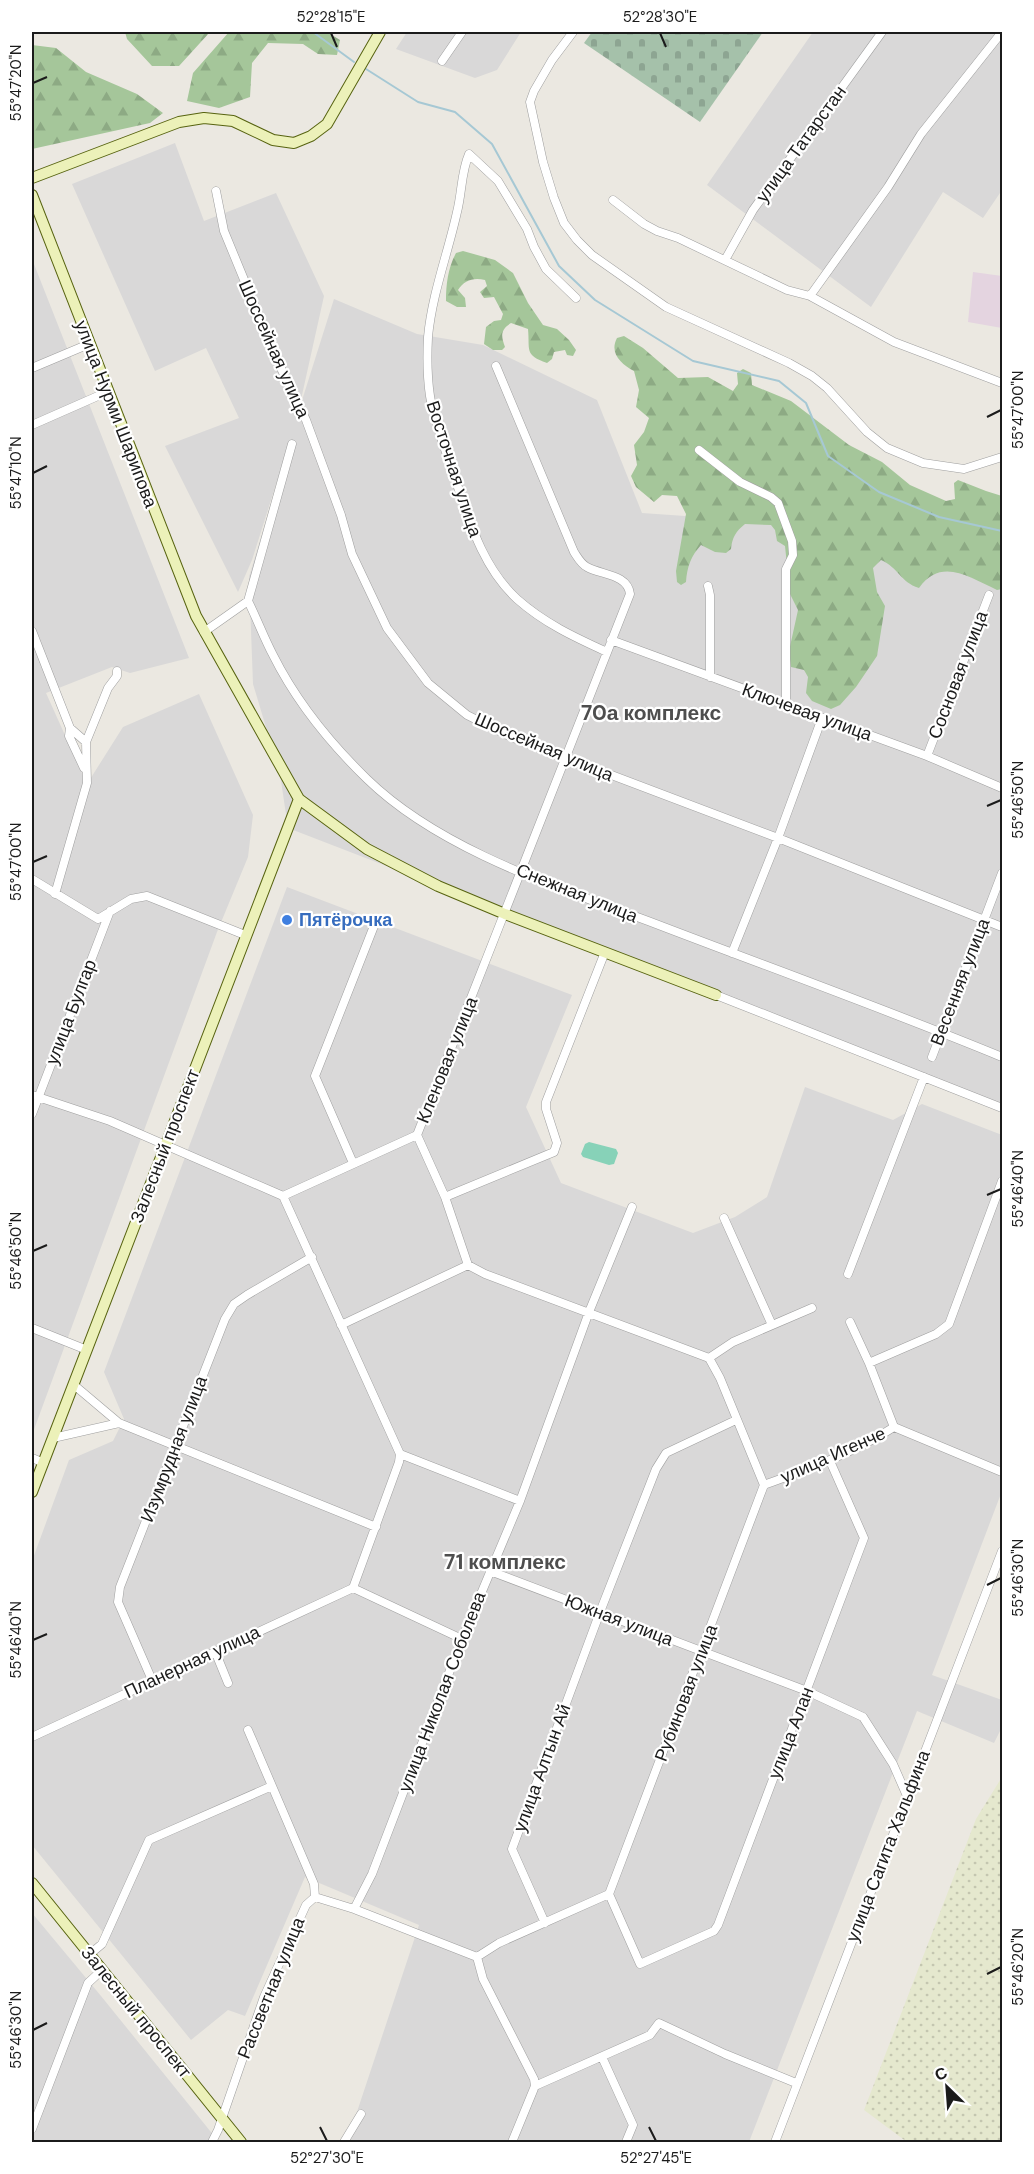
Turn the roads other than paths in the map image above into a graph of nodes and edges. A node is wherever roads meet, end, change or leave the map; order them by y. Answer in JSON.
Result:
{"nodes":[{"id":1,"x":380,"y":32,"type":"edge"},
{"id":2,"x":462,"y":32,"type":"edge"},
{"id":3,"x":573,"y":32,"type":"edge"},
{"id":4,"x":882,"y":32,"type":"edge"},
{"id":5,"x":1002,"y":33,"type":"edge"},
{"id":6,"x":442,"y":61,"type":"dead end"},
{"id":7,"x":32,"y":178,"type":"edge"},
{"id":8,"x":216,"y":191,"type":"dead end"},
{"id":9,"x":32,"y":196,"type":"edge"},
{"id":10,"x":613,"y":200,"type":"dead end"},
{"id":11,"x":725,"y":260,"type":"junction"},
{"id":12,"x":810,"y":296,"type":"junction"},
{"id":13,"x":576,"y":298,"type":"dead end"},
{"id":14,"x":89,"y":344,"type":"junction"},
{"id":15,"x":496,"y":366,"type":"dead end"},
{"id":16,"x":32,"y":368,"type":"edge"},
{"id":17,"x":1002,"y":383,"type":"edge"},
{"id":18,"x":107,"y":392,"type":"junction"},
{"id":19,"x":32,"y":425,"type":"edge"},
{"id":20,"x":291,"y":444,"type":"dead end"},
{"id":21,"x":699,"y":450,"type":"dead end"},
{"id":22,"x":1002,"y":457,"type":"edge"},
{"id":23,"x":708,"y":586,"type":"dead end"},
{"id":24,"x":989,"y":595,"type":"dead end"},
{"id":25,"x":248,"y":601,"type":"junction"},
{"id":26,"x":32,"y":631,"type":"edge"},
{"id":27,"x":204,"y":632,"type":"junction"},
{"id":28,"x":612,"y":636,"type":"junction"},
{"id":29,"x":607,"y":652,"type":"junction"},
{"id":30,"x":117,"y":671,"type":"dead end"},
{"id":31,"x":710,"y":676,"type":"junction"},
{"id":32,"x":786,"y":704,"type":"junction"},
{"id":33,"x":822,"y":718,"type":"junction"},
{"id":34,"x":70,"y":728,"type":"junction"},
{"id":35,"x":86,"y":742,"type":"junction"},
{"id":36,"x":927,"y":756,"type":"junction"},
{"id":37,"x":566,"y":757,"type":"junction"},
{"id":38,"x":86,"y":772,"type":"junction"},
{"id":39,"x":1002,"y":788,"type":"edge"},
{"id":40,"x":299,"y":799,"type":"junction"},
{"id":41,"x":778,"y":838,"type":"junction"},
{"id":42,"x":521,"y":872,"type":"junction"},
{"id":43,"x":1002,"y":873,"type":"edge"},
{"id":44,"x":32,"y":879,"type":"edge"},
{"id":45,"x":55,"y":894,"type":"junction"},
{"id":46,"x":110,"y":911,"type":"junction"},
{"id":47,"x":505,"y":914,"type":"junction"},
{"id":48,"x":984,"y":920,"type":"junction"},
{"id":49,"x":374,"y":926,"type":"dead end"},
{"id":50,"x":1002,"y":927,"type":"edge"},
{"id":51,"x":245,"y":935,"type":"junction"},
{"id":52,"x":605,"y":952,"type":"junction"},
{"id":53,"x":732,"y":953,"type":"junction"},
{"id":54,"x":716,"y":995,"type":"joint"},
{"id":55,"x":942,"y":1032,"type":"junction"},
{"id":56,"x":1002,"y":1057,"type":"edge"},
{"id":57,"x":932,"y":1058,"type":"dead end"},
{"id":58,"x":924,"y":1077,"type":"junction"},
{"id":59,"x":35,"y":1096,"type":"edge"},
{"id":60,"x":1002,"y":1108,"type":"edge"},
{"id":61,"x":32,"y":1114,"type":"edge"},
{"id":62,"x":417,"y":1135,"type":"junction"},
{"id":63,"x":165,"y":1146,"type":"junction"},
{"id":64,"x":353,"y":1163,"type":"junction"},
{"id":65,"x":1002,"y":1181,"type":"edge"},
{"id":66,"x":283,"y":1196,"type":"junction"},
{"id":67,"x":445,"y":1197,"type":"junction"},
{"id":68,"x":632,"y":1207,"type":"dead end"},
{"id":69,"x":724,"y":1218,"type":"dead end"},
{"id":70,"x":312,"y":1257,"type":"junction"},
{"id":71,"x":468,"y":1265,"type":"junction"},
{"id":72,"x":848,"y":1274,"type":"dead end"},
{"id":73,"x":812,"y":1308,"type":"dead end"},
{"id":74,"x":589,"y":1312,"type":"junction"},
{"id":75,"x":850,"y":1322,"type":"dead end"},
{"id":76,"x":341,"y":1325,"type":"junction"},
{"id":77,"x":772,"y":1325,"type":"junction"},
{"id":78,"x":32,"y":1328,"type":"edge"},
{"id":79,"x":87,"y":1350,"type":"junction"},
{"id":80,"x":709,"y":1358,"type":"junction"},
{"id":81,"x":869,"y":1363,"type":"junction"},
{"id":82,"x":74,"y":1385,"type":"junction"},
{"id":83,"x":736,"y":1420,"type":"junction"},
{"id":84,"x":119,"y":1423,"type":"junction"},
{"id":85,"x":894,"y":1427,"type":"junction"},
{"id":86,"x":53,"y":1438,"type":"junction"},
{"id":87,"x":176,"y":1445,"type":"junction"},
{"id":88,"x":400,"y":1454,"type":"junction"},
{"id":89,"x":32,"y":1458,"type":"edge"},
{"id":90,"x":830,"y":1461,"type":"junction"},
{"id":91,"x":44,"y":1463,"type":"junction"},
{"id":92,"x":1002,"y":1472,"type":"edge"},
{"id":93,"x":764,"y":1485,"type":"junction"},
{"id":94,"x":32,"y":1492,"type":"edge"},
{"id":95,"x":520,"y":1502,"type":"junction"},
{"id":96,"x":376,"y":1527,"type":"junction"},
{"id":97,"x":1002,"y":1551,"type":"edge"},
{"id":98,"x":490,"y":1571,"type":"junction"},
{"id":99,"x":353,"y":1588,"type":"junction"},
{"id":100,"x":600,"y":1612,"type":"junction"},
{"id":101,"x":462,"y":1639,"type":"junction"},
{"id":102,"x":215,"y":1651,"type":"junction"},
{"id":103,"x":701,"y":1652,"type":"junction"},
{"id":104,"x":152,"y":1680,"type":"junction"},
{"id":105,"x":228,"y":1683,"type":"dead end"},
{"id":106,"x":807,"y":1691,"type":"junction"},
{"id":107,"x":248,"y":1730,"type":"dead end"},
{"id":108,"x":32,"y":1737,"type":"edge"},
{"id":109,"x":272,"y":1786,"type":"junction"},
{"id":110,"x":907,"y":1796,"type":"junction"},
{"id":111,"x":32,"y":1883,"type":"edge"},
{"id":112,"x":609,"y":1894,"type":"junction"},
{"id":113,"x":315,"y":1897,"type":"junction"},
{"id":114,"x":354,"y":1909,"type":"junction"},
{"id":115,"x":545,"y":1923,"type":"junction"},
{"id":116,"x":90,"y":1954,"type":"junction"},
{"id":117,"x":477,"y":1957,"type":"junction"},
{"id":118,"x":102,"y":1970,"type":"junction"},
{"id":119,"x":602,"y":2057,"type":"junction"},
{"id":120,"x":796,"y":2083,"type":"junction"},
{"id":121,"x":535,"y":2086,"type":"junction"},
{"id":122,"x":361,"y":2114,"type":"dead end"},
{"id":123,"x":221,"y":2118,"type":"junction"},
{"id":124,"x":32,"y":2129,"type":"edge"},
{"id":125,"x":212,"y":2142,"type":"edge"},
{"id":126,"x":241,"y":2142,"type":"edge"},
{"id":127,"x":344,"y":2142,"type":"edge"},
{"id":128,"x":512,"y":2142,"type":"edge"},
{"id":129,"x":626,"y":2142,"type":"edge"},
{"id":130,"x":775,"y":2142,"type":"edge"}],
"edges":[{"from":1,"to":7,"type":"main road"},
{"from":2,"to":6,"type":"street"},
{"from":3,"to":22,"type":"street"},
{"from":4,"to":11,"type":"street","name":"улица Татарстан"},
{"from":5,"to":12,"type":"street"},
{"from":8,"to":37,"type":"street","name":"Шоссейная улица"},
{"from":9,"to":14,"type":"main road","name":"улица Нурми Шарипова"},
{"from":10,"to":11,"type":"street"},
{"from":11,"to":12,"type":"street"},
{"from":12,"to":17,"type":"street"},
{"from":13,"to":29,"type":"street","name":"Восточная улица"},
{"from":14,"to":16,"type":"street"},
{"from":14,"to":18,"type":"main road","name":"улица Нурми Шарипова"},
{"from":15,"to":28,"type":"street"},
{"from":18,"to":19,"type":"street"},
{"from":18,"to":27,"type":"main road","name":"улица Нурми Шарипова"},
{"from":20,"to":25,"type":"street"},
{"from":21,"to":32,"type":"street"},
{"from":23,"to":31,"type":"street"},
{"from":24,"to":36,"type":"street","name":"Сосновая улица"},
{"from":25,"to":27,"type":"street"},
{"from":25,"to":42,"type":"street","name":"Снежная улица"},
{"from":26,"to":34,"type":"street"},
{"from":27,"to":40,"type":"main road","name":"улица Нурми Шарипова"},
{"from":28,"to":29,"type":"street","name":"Кленовая улица"},
{"from":28,"to":31,"type":"street","name":"Ключевая улица"},
{"from":29,"to":37,"type":"street","name":"Кленовая улица"},
{"from":30,"to":35,"type":"street"},
{"from":31,"to":32,"type":"street","name":"Ключевая улица"},
{"from":32,"to":33,"type":"street","name":"Ключевая улица"},
{"from":33,"to":36,"type":"street","name":"Ключевая улица"},
{"from":33,"to":41,"type":"street"},
{"from":34,"to":35,"type":"street"},
{"from":34,"to":38,"type":"street"},
{"from":35,"to":38,"type":"street"},
{"from":36,"to":39,"type":"street","name":"Ключевая улица"},
{"from":37,"to":41,"type":"street","name":"Шоссейная улица"},
{"from":37,"to":42,"type":"street","name":"Кленовая улица"},
{"from":38,"to":45,"type":"street"},
{"from":40,"to":47,"type":"main road"},
{"from":40,"to":51,"type":"main road","name":"Залесный проспект"},
{"from":41,"to":48,"type":"street","name":"Шоссейная улица"},
{"from":41,"to":53,"type":"street"},
{"from":42,"to":47,"type":"street","name":"Кленовая улица"},
{"from":42,"to":53,"type":"street","name":"Снежная улица"},
{"from":43,"to":48,"type":"street","name":"Весенняя улица"},
{"from":44,"to":45,"type":"street"},
{"from":45,"to":46,"type":"street"},
{"from":46,"to":51,"type":"street"},
{"from":46,"to":59,"type":"street","name":"улица Булгар"},
{"from":47,"to":52,"type":"main road"},
{"from":47,"to":62,"type":"street","name":"Кленовая улица"},
{"from":48,"to":50,"type":"street","name":"Шоссейная улица"},
{"from":48,"to":55,"type":"street","name":"Весенняя улица"},
{"from":49,"to":64,"type":"street"},
{"from":51,"to":63,"type":"main road","name":"Залесный проспект"},
{"from":52,"to":54,"type":"main road"},
{"from":52,"to":67,"type":"street"},
{"from":53,"to":55,"type":"street","name":"Снежная улица"},
{"from":54,"to":58,"type":"street"},
{"from":55,"to":56,"type":"street","name":"Снежная улица"},
{"from":55,"to":57,"type":"street","name":"Весенняя улица"},
{"from":58,"to":60,"type":"street"},
{"from":58,"to":72,"type":"street"},
{"from":59,"to":61,"type":"street","name":"улица Булгар"},
{"from":59,"to":63,"type":"street"},
{"from":62,"to":64,"type":"street","name":"Кленовая улица"},
{"from":62,"to":67,"type":"street"},
{"from":63,"to":66,"type":"street"},
{"from":63,"to":79,"type":"main road","name":"Залесный проспект"},
{"from":64,"to":66,"type":"street","name":"Кленовая улица"},
{"from":65,"to":81,"type":"street"},
{"from":66,"to":70,"type":"street"},
{"from":67,"to":71,"type":"street"},
{"from":68,"to":74,"type":"street","name":"улица Николая Соболева"},
{"from":69,"to":77,"type":"street"},
{"from":70,"to":76,"type":"street"},
{"from":70,"to":87,"type":"street","name":"Изумрудная улица"},
{"from":71,"to":74,"type":"street"},
{"from":71,"to":76,"type":"street"},
{"from":73,"to":77,"type":"street"},
{"from":74,"to":80,"type":"street"},
{"from":74,"to":95,"type":"street","name":"улица Николая Соболева"},
{"from":75,"to":81,"type":"street"},
{"from":76,"to":88,"type":"street"},
{"from":77,"to":80,"type":"street"},
{"from":78,"to":79,"type":"street"},
{"from":79,"to":82,"type":"main road","name":"Залесный проспект"},
{"from":80,"to":83,"type":"street"},
{"from":81,"to":85,"type":"street"},
{"from":82,"to":84,"type":"street"},
{"from":82,"to":86,"type":"main road","name":"Залесный проспект"},
{"from":83,"to":93,"type":"street"},
{"from":83,"to":100,"type":"street","name":"улица Алтын Ай"},
{"from":84,"to":86,"type":"street"},
{"from":84,"to":87,"type":"street"},
{"from":85,"to":90,"type":"street","name":"улица Игенче"},
{"from":85,"to":92,"type":"street","name":"улица Игенче"},
{"from":86,"to":91,"type":"main road","name":"Залесный проспект"},
{"from":87,"to":96,"type":"street"},
{"from":87,"to":104,"type":"street","name":"Изумрудная улица"},
{"from":88,"to":95,"type":"street"},
{"from":88,"to":96,"type":"street"},
{"from":89,"to":91,"type":"street"},
{"from":90,"to":93,"type":"street","name":"улица Игенче"},
{"from":90,"to":106,"type":"street","name":"улица Алан"},
{"from":91,"to":94,"type":"main road","name":"Залесный проспект"},
{"from":93,"to":103,"type":"street","name":"Рубиновая улица"},
{"from":95,"to":98,"type":"street","name":"улица Николая Соболева"},
{"from":96,"to":99,"type":"street"},
{"from":97,"to":110,"type":"street","name":"улица Сагита Хальфина"},
{"from":98,"to":100,"type":"street","name":"Южная улица"},
{"from":98,"to":101,"type":"street","name":"улица Николая Соболева"},
{"from":99,"to":101,"type":"street"},
{"from":99,"to":102,"type":"street","name":"Планерная улица"},
{"from":100,"to":103,"type":"street","name":"Южная улица"},
{"from":100,"to":115,"type":"street","name":"улица Алтын Ай"},
{"from":101,"to":114,"type":"street","name":"улица Николая Соболева"},
{"from":102,"to":104,"type":"street","name":"Планерная улица"},
{"from":102,"to":105,"type":"street"},
{"from":103,"to":106,"type":"street","name":"Южная улица"},
{"from":103,"to":112,"type":"street","name":"Рубиновая улица"},
{"from":104,"to":108,"type":"street","name":"Планерная улица"},
{"from":106,"to":110,"type":"street","name":"Южная улица"},
{"from":106,"to":112,"type":"street","name":"улица Алан"},
{"from":107,"to":109,"type":"street","name":"Рассветная улица"},
{"from":109,"to":113,"type":"street","name":"Рассветная улица"},
{"from":109,"to":116,"type":"street"},
{"from":110,"to":120,"type":"street","name":"улица Сагита Хальфина"},
{"from":111,"to":116,"type":"main road","name":"Залесный проспект"},
{"from":112,"to":115,"type":"street"},
{"from":113,"to":114,"type":"street"},
{"from":113,"to":123,"type":"street","name":"Рассветная улица"},
{"from":114,"to":117,"type":"street"},
{"from":115,"to":117,"type":"street"},
{"from":116,"to":118,"type":"main road","name":"Залесный проспект"},
{"from":117,"to":121,"type":"street"},
{"from":118,"to":123,"type":"main road","name":"Залесный проспект"},
{"from":118,"to":124,"type":"street"},
{"from":119,"to":120,"type":"street"},
{"from":119,"to":121,"type":"street"},
{"from":119,"to":129,"type":"street"},
{"from":120,"to":130,"type":"street","name":"улица Сагита Хальфина"},
{"from":121,"to":128,"type":"street"},
{"from":122,"to":127,"type":"street"},
{"from":123,"to":125,"type":"street","name":"Рассветная улица"},
{"from":123,"to":126,"type":"main road","name":"Залесный проспект"}]}
